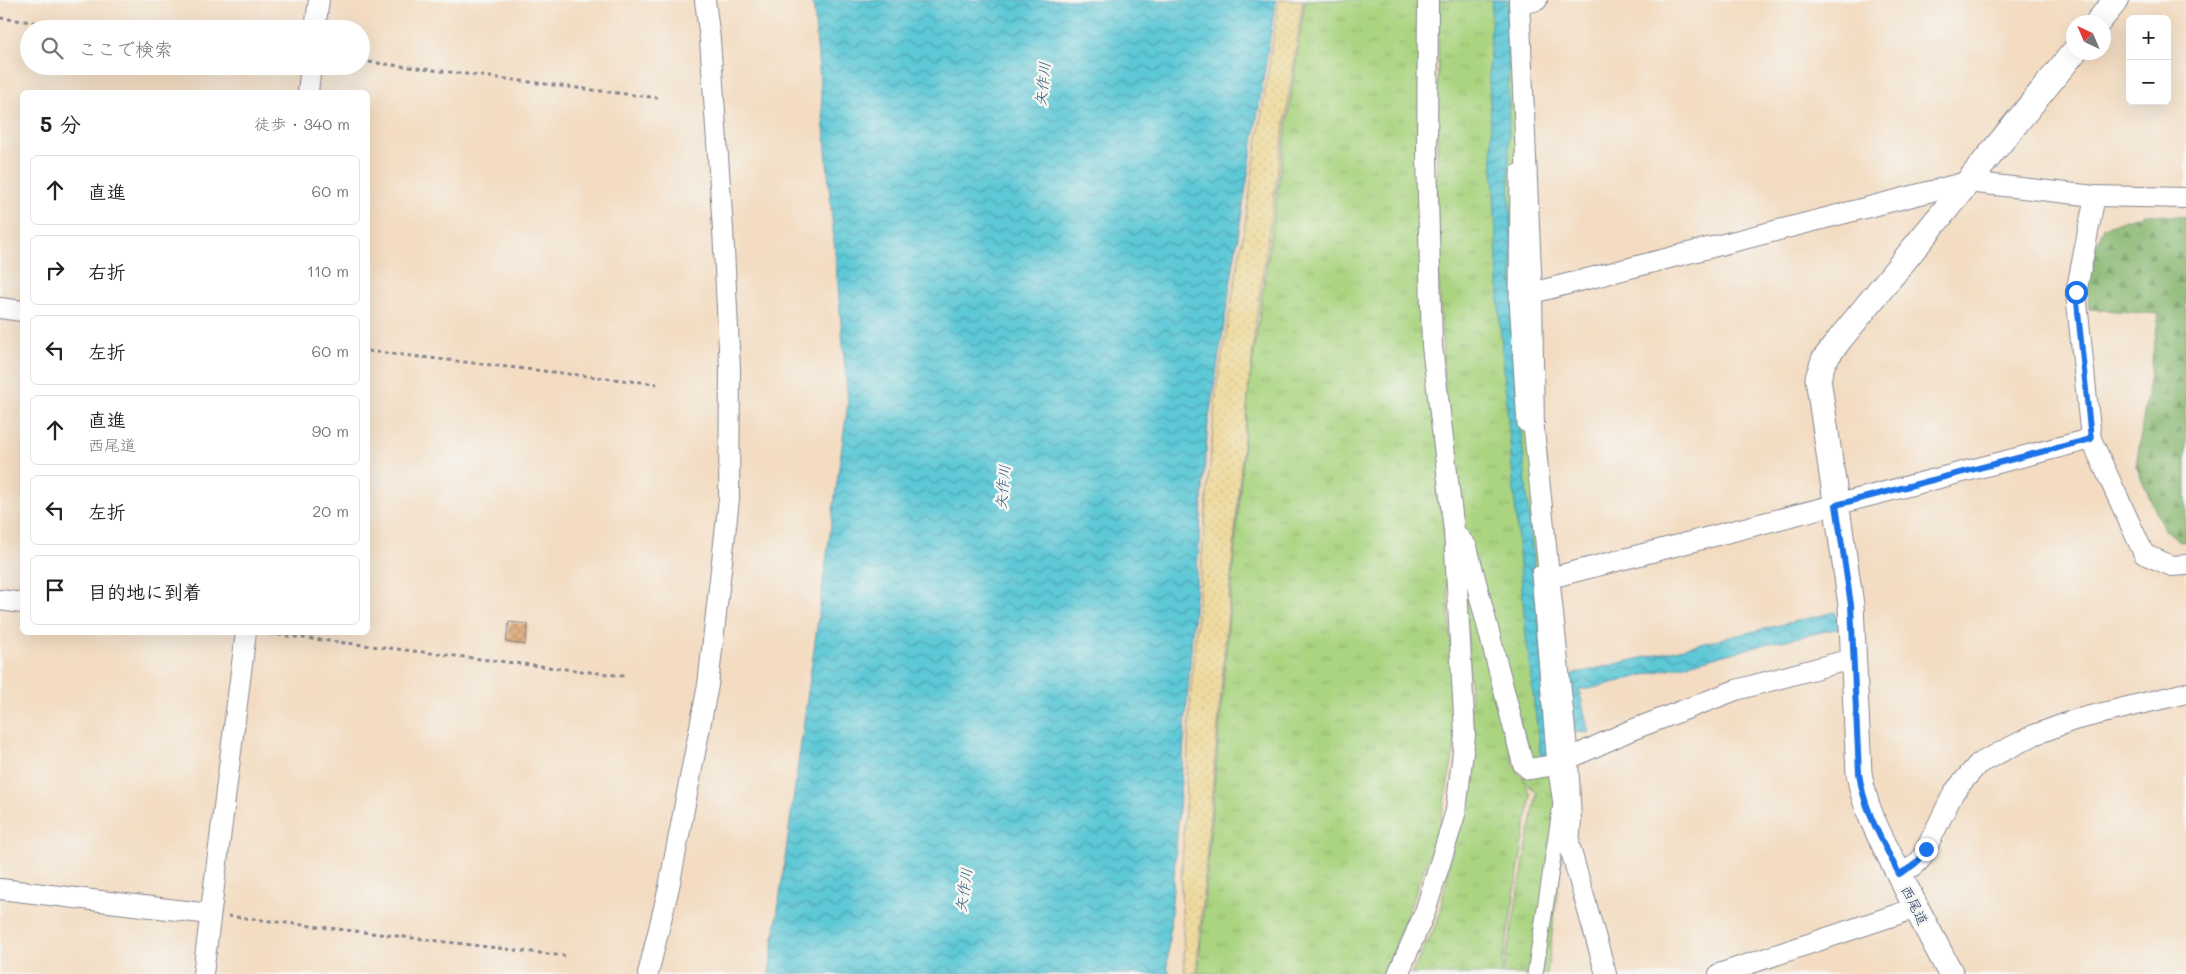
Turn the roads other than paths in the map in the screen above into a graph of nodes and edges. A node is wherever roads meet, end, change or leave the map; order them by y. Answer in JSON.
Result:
{"nodes":[{"id":1,"x":319,"y":0,"type":"edge"},
{"id":2,"x":705,"y":0,"type":"edge"},
{"id":3,"x":1428,"y":0,"type":"edge"},
{"id":4,"x":2116,"y":0,"type":"edge"},
{"id":5,"x":1522,"y":1,"type":"edge"},
{"id":6,"x":2104,"y":15,"type":"edge"},
{"id":7,"x":316,"y":20,"type":"edge"},
{"id":8,"x":2067,"y":60,"type":"edge"},
{"id":9,"x":310,"y":75,"type":"edge"},
{"id":10,"x":308,"y":90,"type":"edge"},
{"id":11,"x":1967,"y":182,"type":"junction"},
{"id":12,"x":2095,"y":196,"type":"junction"},
{"id":13,"x":2186,"y":198,"type":"edge"},
{"id":14,"x":1532,"y":293,"type":"junction"},
{"id":15,"x":0,"y":308,"type":"edge"},
{"id":16,"x":20,"y":310,"type":"edge"},
{"id":17,"x":2091,"y":439,"type":"junction"},
{"id":18,"x":1836,"y":505,"type":"junction"},
{"id":19,"x":1454,"y":531,"type":"junction"},
{"id":20,"x":2186,"y":565,"type":"edge"},
{"id":21,"x":1550,"y":578,"type":"junction"},
{"id":22,"x":0,"y":600,"type":"edge"},
{"id":23,"x":20,"y":603,"type":"edge"},
{"id":24,"x":246,"y":635,"type":"edge"},
{"id":25,"x":1855,"y":658,"type":"junction"},
{"id":26,"x":2186,"y":693,"type":"edge"},
{"id":27,"x":1561,"y":762,"type":"junction"},
{"id":28,"x":1899,"y":874,"type":"junction"},
{"id":29,"x":0,"y":889,"type":"edge"},
{"id":30,"x":1916,"y":908,"type":"junction"},
{"id":31,"x":210,"y":914,"type":"junction"},
{"id":32,"x":203,"y":974,"type":"edge"},
{"id":33,"x":648,"y":974,"type":"edge"},
{"id":34,"x":1398,"y":974,"type":"edge"},
{"id":35,"x":1535,"y":974,"type":"edge"},
{"id":36,"x":1606,"y":974,"type":"edge"},
{"id":37,"x":1719,"y":974,"type":"edge"},
{"id":38,"x":1951,"y":974,"type":"edge"}],
"edges":[{"from":1,"to":7,"type":"street"},
{"from":2,"to":33,"type":"street"},
{"from":3,"to":19,"type":"street"},
{"from":4,"to":6,"type":"street"},
{"from":5,"to":14,"type":"street"},
{"from":5,"to":27,"type":"street"},
{"from":8,"to":11,"type":"street","name":"西尾道"},
{"from":9,"to":10,"type":"street"},
{"from":11,"to":12,"type":"street"},
{"from":11,"to":14,"type":"street"},
{"from":11,"to":18,"type":"street","name":"西尾道"},
{"from":12,"to":13,"type":"street"},
{"from":12,"to":17,"type":"street"},
{"from":14,"to":21,"type":"street"},
{"from":15,"to":16,"type":"street"},
{"from":17,"to":18,"type":"street"},
{"from":17,"to":20,"type":"street"},
{"from":18,"to":21,"type":"street"},
{"from":18,"to":25,"type":"street","name":"西尾道"},
{"from":19,"to":27,"type":"street"},
{"from":19,"to":34,"type":"street"},
{"from":21,"to":27,"type":"street"},
{"from":22,"to":23,"type":"street"},
{"from":24,"to":31,"type":"street"},
{"from":25,"to":27,"type":"street"},
{"from":25,"to":28,"type":"street","name":"西尾道"},
{"from":26,"to":28,"type":"street"},
{"from":27,"to":35,"type":"street"},
{"from":27,"to":36,"type":"street"},
{"from":28,"to":30,"type":"street","name":"西尾道"},
{"from":29,"to":31,"type":"street"},
{"from":30,"to":37,"type":"street"},
{"from":30,"to":38,"type":"street","name":"西尾道"},
{"from":31,"to":32,"type":"street"}]}
